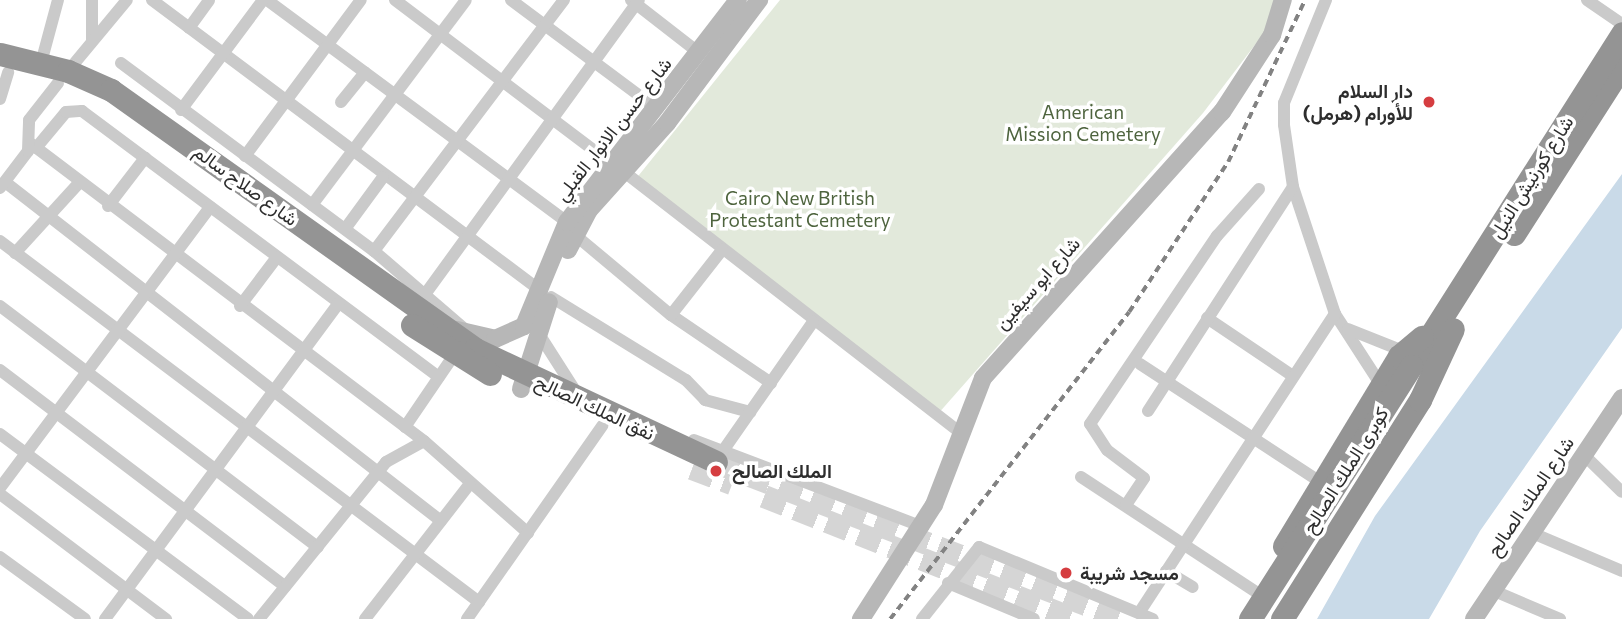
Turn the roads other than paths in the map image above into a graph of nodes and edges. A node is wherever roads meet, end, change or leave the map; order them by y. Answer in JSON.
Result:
{"nodes":[{"id":1,"x":58,"y":0,"type":"edge"},
{"id":2,"x":92,"y":0,"type":"edge"},
{"id":3,"x":127,"y":0,"type":"edge"},
{"id":4,"x":152,"y":0,"type":"edge"},
{"id":5,"x":209,"y":0,"type":"edge"},
{"id":6,"x":265,"y":0,"type":"edge"},
{"id":7,"x":360,"y":0,"type":"edge"},
{"id":8,"x":395,"y":0,"type":"edge"},
{"id":9,"x":466,"y":0,"type":"edge"},
{"id":10,"x":511,"y":0,"type":"edge"},
{"id":11,"x":564,"y":0,"type":"edge"},
{"id":12,"x":738,"y":0,"type":"edge"},
{"id":13,"x":759,"y":0,"type":"edge"},
{"id":14,"x":1283,"y":0,"type":"edge"},
{"id":15,"x":1326,"y":0,"type":"edge"},
{"id":16,"x":1587,"y":0,"type":"edge"},
{"id":17,"x":635,"y":1,"type":"edge"},
{"id":18,"x":1622,"y":24,"type":"edge"},
{"id":19,"x":545,"y":26,"type":"junction"},
{"id":20,"x":189,"y":28,"type":"junction"},
{"id":21,"x":1622,"y":33,"type":"edge"},
{"id":22,"x":440,"y":34,"type":"junction"},
{"id":23,"x":92,"y":40,"type":"junction"},
{"id":24,"x":327,"y":45,"type":"junction"},
{"id":25,"x":699,"y":52,"type":"junction"},
{"id":26,"x":223,"y":54,"type":"junction"},
{"id":27,"x":593,"y":62,"type":"junction"},
{"id":28,"x":41,"y":63,"type":"junction"},
{"id":29,"x":121,"y":63,"type":"dead end"},
{"id":30,"x":3,"y":66,"type":"edge"},
{"id":31,"x":1622,"y":66,"type":"edge"},
{"id":32,"x":365,"y":72,"type":"junction"},
{"id":33,"x":63,"y":77,"type":"junction"},
{"id":34,"x":503,"y":81,"type":"junction"},
{"id":35,"x":395,"y":95,"type":"junction"},
{"id":36,"x":0,"y":99,"type":"edge"},
{"id":37,"x":285,"y":102,"type":"junction"},
{"id":38,"x":341,"y":102,"type":"dead end"},
{"id":39,"x":657,"y":109,"type":"junction"},
{"id":40,"x":181,"y":110,"type":"junction"},
{"id":41,"x":551,"y":117,"type":"junction"},
{"id":42,"x":457,"y":141,"type":"junction"},
{"id":43,"x":33,"y":146,"type":"junction"},
{"id":44,"x":352,"y":153,"type":"junction"},
{"id":45,"x":245,"y":156,"type":"junction"},
{"id":46,"x":145,"y":158,"type":"junction"},
{"id":47,"x":617,"y":167,"type":"junction"},
{"id":48,"x":385,"y":173,"type":"junction"},
{"id":49,"x":506,"y":177,"type":"junction"},
{"id":50,"x":79,"y":183,"type":"junction"},
{"id":51,"x":3,"y":186,"type":"edge"},
{"id":52,"x":1293,"y":187,"type":"junction"},
{"id":53,"x":1259,"y":189,"type":"dead end"},
{"id":54,"x":413,"y":200,"type":"junction"},
{"id":55,"x":312,"y":205,"type":"junction"},
{"id":56,"x":108,"y":206,"type":"junction"},
{"id":57,"x":210,"y":207,"type":"junction"},
{"id":58,"x":48,"y":217,"type":"junction"},
{"id":59,"x":570,"y":228,"type":"junction"},
{"id":60,"x":345,"y":229,"type":"junction"},
{"id":61,"x":462,"y":237,"type":"junction"},
{"id":62,"x":0,"y":241,"type":"edge"},
{"id":63,"x":722,"y":250,"type":"junction"},
{"id":64,"x":374,"y":251,"type":"junction"},
{"id":65,"x":15,"y":253,"type":"junction"},
{"id":66,"x":174,"y":256,"type":"junction"},
{"id":67,"x":277,"y":257,"type":"junction"},
{"id":68,"x":426,"y":293,"type":"junction"},
{"id":69,"x":546,"y":294,"type":"junction"},
{"id":70,"x":144,"y":295,"type":"junction"},
{"id":71,"x":339,"y":303,"type":"junction"},
{"id":72,"x":0,"y":306,"type":"edge"},
{"id":73,"x":240,"y":306,"type":"junction"},
{"id":74,"x":1335,"y":314,"type":"junction"},
{"id":75,"x":671,"y":315,"type":"junction"},
{"id":76,"x":1207,"y":318,"type":"junction"},
{"id":77,"x":813,"y":322,"type":"junction"},
{"id":78,"x":1446,"y":325,"type":"junction"},
{"id":79,"x":1348,"y":329,"type":"junction"},
{"id":80,"x":116,"y":334,"type":"junction"},
{"id":81,"x":539,"y":334,"type":"junction"},
{"id":82,"x":467,"y":350,"type":"junction"},
{"id":83,"x":1403,"y":351,"type":"junction"},
{"id":84,"x":302,"y":353,"type":"junction"},
{"id":85,"x":1140,"y":364,"type":"dead end"},
{"id":86,"x":0,"y":370,"type":"edge"},
{"id":87,"x":87,"y":372,"type":"junction"},
{"id":88,"x":1293,"y":376,"type":"junction"},
{"id":89,"x":439,"y":377,"type":"junction"},
{"id":90,"x":1168,"y":381,"type":"junction"},
{"id":91,"x":523,"y":382,"type":"junction"},
{"id":92,"x":771,"y":383,"type":"junction"},
{"id":93,"x":1381,"y":385,"type":"junction"},
{"id":94,"x":272,"y":393,"type":"junction"},
{"id":95,"x":1621,"y":401,"type":"edge"},
{"id":96,"x":1147,"y":411,"type":"dead end"},
{"id":97,"x":750,"y":412,"type":"junction"},
{"id":98,"x":56,"y":413,"type":"junction"},
{"id":99,"x":605,"y":415,"type":"junction"},
{"id":100,"x":405,"y":428,"type":"junction"},
{"id":101,"x":246,"y":429,"type":"junction"},
{"id":102,"x":958,"y":431,"type":"junction"},
{"id":103,"x":0,"y":434,"type":"edge"},
{"id":104,"x":1253,"y":438,"type":"junction"},
{"id":105,"x":424,"y":441,"type":"junction"},
{"id":106,"x":26,"y":453,"type":"junction"},
{"id":107,"x":1583,"y":454,"type":"junction"},
{"id":108,"x":719,"y":456,"type":"junction"},
{"id":109,"x":692,"y":468,"type":"tunnel mouth"},
{"id":110,"x":215,"y":470,"type":"junction"},
{"id":111,"x":378,"y":472,"type":"junction"},
{"id":112,"x":1081,"y":477,"type":"dead end"},
{"id":113,"x":1322,"y":483,"type":"junction"},
{"id":114,"x":469,"y":485,"type":"junction"},
{"id":115,"x":0,"y":488,"type":"edge"},
{"id":116,"x":1622,"y":491,"type":"edge"},
{"id":117,"x":0,"y":494,"type":"edge"},
{"id":118,"x":351,"y":506,"type":"junction"},
{"id":119,"x":1126,"y":506,"type":"junction"},
{"id":120,"x":186,"y":509,"type":"junction"},
{"id":121,"x":441,"y":521,"type":"junction"},
{"id":122,"x":923,"y":527,"type":"junction"},
{"id":123,"x":1530,"y":532,"type":"junction"},
{"id":124,"x":528,"y":533,"type":"junction"},
{"id":125,"x":1185,"y":542,"type":"junction"},
{"id":126,"x":318,"y":547,"type":"junction"},
{"id":127,"x":156,"y":550,"type":"junction"},
{"id":128,"x":415,"y":554,"type":"junction"},
{"id":129,"x":0,"y":556,"type":"edge"},
{"id":130,"x":1166,"y":571,"type":"junction"},
{"id":131,"x":1622,"y":571,"type":"edge"},
{"id":132,"x":948,"y":583,"type":"junction"},
{"id":133,"x":285,"y":586,"type":"junction"},
{"id":134,"x":1193,"y":587,"type":"dead end"},
{"id":135,"x":127,"y":589,"type":"junction"},
{"id":136,"x":1492,"y":590,"type":"junction"},
{"id":137,"x":1256,"y":592,"type":"junction"},
{"id":138,"x":479,"y":602,"type":"junction"},
{"id":139,"x":1139,"y":613,"type":"junction"},
{"id":140,"x":1278,"y":617,"type":"edge"},
{"id":141,"x":85,"y":619,"type":"edge"},
{"id":142,"x":105,"y":619,"type":"edge"},
{"id":143,"x":166,"y":619,"type":"edge"},
{"id":144,"x":248,"y":619,"type":"edge"},
{"id":145,"x":259,"y":619,"type":"edge"},
{"id":146,"x":365,"y":619,"type":"edge"},
{"id":147,"x":467,"y":619,"type":"edge"},
{"id":148,"x":861,"y":619,"type":"edge"},
{"id":149,"x":922,"y":619,"type":"edge"},
{"id":150,"x":1034,"y":619,"type":"edge"},
{"id":151,"x":1153,"y":619,"type":"edge"},
{"id":152,"x":1238,"y":619,"type":"edge"},
{"id":153,"x":1251,"y":619,"type":"edge"},
{"id":154,"x":1474,"y":619,"type":"edge"},
{"id":155,"x":1560,"y":619,"type":"edge"}],
"edges":[{"from":1,"to":28,"type":"street"},
{"from":2,"to":23,"type":"street"},
{"from":3,"to":23,"type":"street"},
{"from":4,"to":20,"type":"street"},
{"from":5,"to":20,"type":"street"},
{"from":6,"to":24,"type":"street"},
{"from":6,"to":26,"type":"street"},
{"from":7,"to":24,"type":"street"},
{"from":8,"to":22,"type":"street"},
{"from":9,"to":22,"type":"street"},
{"from":10,"to":19,"type":"street"},
{"from":11,"to":19,"type":"street"},
{"from":12,"to":25,"type":"main road","name":"شارع حسن الانوار القبلي"},
{"from":13,"to":47,"type":"main road","name":"شارع حسن الانوار القبلي"},
{"from":14,"to":102,"type":"main road","name":"شارع ابو سيفين"},
{"from":15,"to":52,"type":"street"},
{"from":16,"to":18,"type":"street"},
{"from":17,"to":25,"type":"street"},
{"from":17,"to":27,"type":"street"},
{"from":19,"to":27,"type":"street"},
{"from":19,"to":34,"type":"street"},
{"from":20,"to":26,"type":"street"},
{"from":21,"to":78,"type":"highway","name":"شارع كورنيش النيل"},
{"from":22,"to":34,"type":"street"},
{"from":22,"to":35,"type":"street"},
{"from":23,"to":33,"type":"street"},
{"from":24,"to":32,"type":"street"},
{"from":24,"to":37,"type":"street"},
{"from":25,"to":39,"type":"main road","name":"شارع حسن الانوار القبلي"},
{"from":26,"to":37,"type":"street"},
{"from":26,"to":40,"type":"street"},
{"from":27,"to":39,"type":"street"},
{"from":27,"to":41,"type":"street"},
{"from":28,"to":30,"type":"highway","name":"شارع صلاح سالم"},
{"from":28,"to":33,"type":"highway","name":"شارع صلاح سالم"},
{"from":29,"to":40,"type":"street"},
{"from":30,"to":33,"type":"highway","name":"شارع صلاح سالم"},
{"from":30,"to":36,"type":"street"},
{"from":31,"to":78,"type":"highway","name":"شارع كورنيش النيل"},
{"from":32,"to":35,"type":"street"},
{"from":32,"to":38,"type":"street"},
{"from":33,"to":43,"type":"street"},
{"from":33,"to":82,"type":"highway","name":"شارع صلاح سالم"},
{"from":33,"to":82,"type":"highway","name":"شارع صلاح سالم"},
{"from":34,"to":41,"type":"street"},
{"from":34,"to":42,"type":"street"},
{"from":35,"to":42,"type":"street"},
{"from":35,"to":44,"type":"street"},
{"from":37,"to":44,"type":"street"},
{"from":37,"to":45,"type":"street"},
{"from":39,"to":47,"type":"main road","name":"شارع حسن الانوار القبلي"},
{"from":40,"to":45,"type":"street"},
{"from":41,"to":47,"type":"street"},
{"from":41,"to":49,"type":"street"},
{"from":42,"to":49,"type":"street"},
{"from":42,"to":54,"type":"street"},
{"from":43,"to":46,"type":"street"},
{"from":43,"to":50,"type":"street"},
{"from":43,"to":51,"type":"street"},
{"from":44,"to":48,"type":"street"},
{"from":44,"to":55,"type":"street"},
{"from":45,"to":55,"type":"street"},
{"from":46,"to":56,"type":"street"},
{"from":46,"to":57,"type":"street"},
{"from":47,"to":59,"type":"main road","name":"شارع حسن الانوار القبلي"},
{"from":47,"to":63,"type":"street"},
{"from":48,"to":54,"type":"street"},
{"from":48,"to":60,"type":"street"},
{"from":49,"to":59,"type":"street"},
{"from":49,"to":61,"type":"street"},
{"from":50,"to":56,"type":"street"},
{"from":50,"to":58,"type":"street"},
{"from":51,"to":58,"type":"street"},
{"from":52,"to":74,"type":"street"},
{"from":52,"to":76,"type":"street"},
{"from":53,"to":119,"type":"street"},
{"from":54,"to":61,"type":"street"},
{"from":54,"to":64,"type":"street"},
{"from":55,"to":60,"type":"street"},
{"from":56,"to":66,"type":"street"},
{"from":57,"to":66,"type":"street"},
{"from":57,"to":67,"type":"street"},
{"from":58,"to":65,"type":"street"},
{"from":58,"to":70,"type":"street"},
{"from":59,"to":69,"type":"main road","name":"شارع حسن الانوار القبلي"},
{"from":59,"to":75,"type":"street"},
{"from":60,"to":64,"type":"street"},
{"from":61,"to":68,"type":"street"},
{"from":61,"to":69,"type":"street"},
{"from":62,"to":65,"type":"street"},
{"from":63,"to":75,"type":"street"},
{"from":63,"to":77,"type":"street"},
{"from":64,"to":68,"type":"street"},
{"from":65,"to":80,"type":"street"},
{"from":66,"to":70,"type":"street"},
{"from":66,"to":73,"type":"street"},
{"from":67,"to":71,"type":"street"},
{"from":67,"to":73,"type":"street"},
{"from":68,"to":82,"type":"street"},
{"from":69,"to":81,"type":"main road","name":"شارع حسن الانوار القبلي"},
{"from":69,"to":82,"type":"main road","name":"شارع حسن الانوار القبلي"},
{"from":69,"to":97,"type":"street"},
{"from":70,"to":80,"type":"street"},
{"from":70,"to":94,"type":"street"},
{"from":71,"to":84,"type":"street"},
{"from":71,"to":89,"type":"street"},
{"from":72,"to":87,"type":"street"},
{"from":73,"to":84,"type":"street"},
{"from":74,"to":79,"type":"street"},
{"from":74,"to":88,"type":"street"},
{"from":75,"to":92,"type":"street"},
{"from":76,"to":88,"type":"street"},
{"from":76,"to":90,"type":"street"},
{"from":77,"to":92,"type":"street"},
{"from":77,"to":102,"type":"street"},
{"from":78,"to":83,"type":"highway"},
{"from":78,"to":140,"type":"highway","name":"كوبرى الملك الصالح"},
{"from":78,"to":153,"type":"highway","name":"كوبرى الملك الصالح","bridge":true},
{"from":79,"to":83,"type":"street"},
{"from":79,"to":93,"type":"street"},
{"from":80,"to":87,"type":"street"},
{"from":80,"to":101,"type":"street"},
{"from":81,"to":91,"type":"main road","name":"شارع حسن الانوار القبلي"},
{"from":81,"to":99,"type":"street"},
{"from":82,"to":89,"type":"street"},
{"from":82,"to":91,"type":"highway","name":"نفق الملك الصالح"},
{"from":83,"to":93,"type":"highway"},
{"from":84,"to":94,"type":"street"},
{"from":84,"to":100,"type":"street"},
{"from":85,"to":90,"type":"street"},
{"from":86,"to":98,"type":"street"},
{"from":87,"to":98,"type":"street"},
{"from":87,"to":110,"type":"street"},
{"from":88,"to":104,"type":"street"},
{"from":89,"to":100,"type":"street"},
{"from":90,"to":96,"type":"street"},
{"from":90,"to":104,"type":"street"},
{"from":91,"to":99,"type":"highway","name":"نفق الملك الصالح"},
{"from":92,"to":97,"type":"street"},
{"from":93,"to":113,"type":"highway"},
{"from":94,"to":101,"type":"street"},
{"from":94,"to":111,"type":"street"},
{"from":95,"to":107,"type":"main road","name":"شارع الملك الصالح"},
{"from":97,"to":108,"type":"street"},
{"from":98,"to":106,"type":"street"},
{"from":98,"to":120,"type":"street"},
{"from":99,"to":108,"type":"highway","name":"نفق الملك الصالح"},
{"from":99,"to":109,"type":"highway","name":"نفق الملك الصالح"},
{"from":99,"to":124,"type":"street"},
{"from":100,"to":105,"type":"street"},
{"from":101,"to":110,"type":"street"},
{"from":101,"to":118,"type":"street"},
{"from":102,"to":122,"type":"main road","name":"شارع ابو سيفين"},
{"from":103,"to":106,"type":"street"},
{"from":104,"to":113,"type":"street"},
{"from":104,"to":125,"type":"street"},
{"from":105,"to":111,"type":"street"},
{"from":105,"to":114,"type":"street"},
{"from":106,"to":115,"type":"street"},
{"from":106,"to":127,"type":"street"},
{"from":107,"to":116,"type":"street"},
{"from":107,"to":123,"type":"main road","name":"شارع الملك الصالح"},
{"from":108,"to":122,"type":"street"},
{"from":110,"to":120,"type":"street"},
{"from":110,"to":126,"type":"street"},
{"from":111,"to":118,"type":"street"},
{"from":111,"to":121,"type":"street"},
{"from":112,"to":119,"type":"street"},
{"from":113,"to":137,"type":"highway"},
{"from":114,"to":121,"type":"street"},
{"from":114,"to":124,"type":"street"},
{"from":117,"to":135,"type":"street"},
{"from":118,"to":126,"type":"street"},
{"from":118,"to":128,"type":"street"},
{"from":119,"to":125,"type":"street"},
{"from":120,"to":127,"type":"street"},
{"from":120,"to":133,"type":"street"},
{"from":121,"to":128,"type":"street"},
{"from":122,"to":148,"type":"main road","name":"شارع ابو سيفين"},
{"from":123,"to":131,"type":"street"},
{"from":123,"to":136,"type":"main road","name":"شارع الملك الصالح"},
{"from":124,"to":138,"type":"street"},
{"from":125,"to":130,"type":"street"},
{"from":125,"to":137,"type":"street"},
{"from":126,"to":133,"type":"street"},
{"from":127,"to":135,"type":"street"},
{"from":127,"to":144,"type":"street"},
{"from":128,"to":138,"type":"street"},
{"from":128,"to":146,"type":"street"},
{"from":129,"to":141,"type":"street"},
{"from":130,"to":134,"type":"street"},
{"from":130,"to":139,"type":"street"},
{"from":132,"to":139,"type":"street"},
{"from":132,"to":149,"type":"street"},
{"from":132,"to":150,"type":"street"},
{"from":133,"to":145,"type":"street"},
{"from":135,"to":142,"type":"street"},
{"from":135,"to":143,"type":"street"},
{"from":136,"to":154,"type":"main road","name":"شارع الملك الصالح"},
{"from":136,"to":155,"type":"street"},
{"from":137,"to":140,"type":"highway"},
{"from":137,"to":152,"type":"highway"},
{"from":138,"to":147,"type":"street"},
{"from":139,"to":151,"type":"street"}]}
